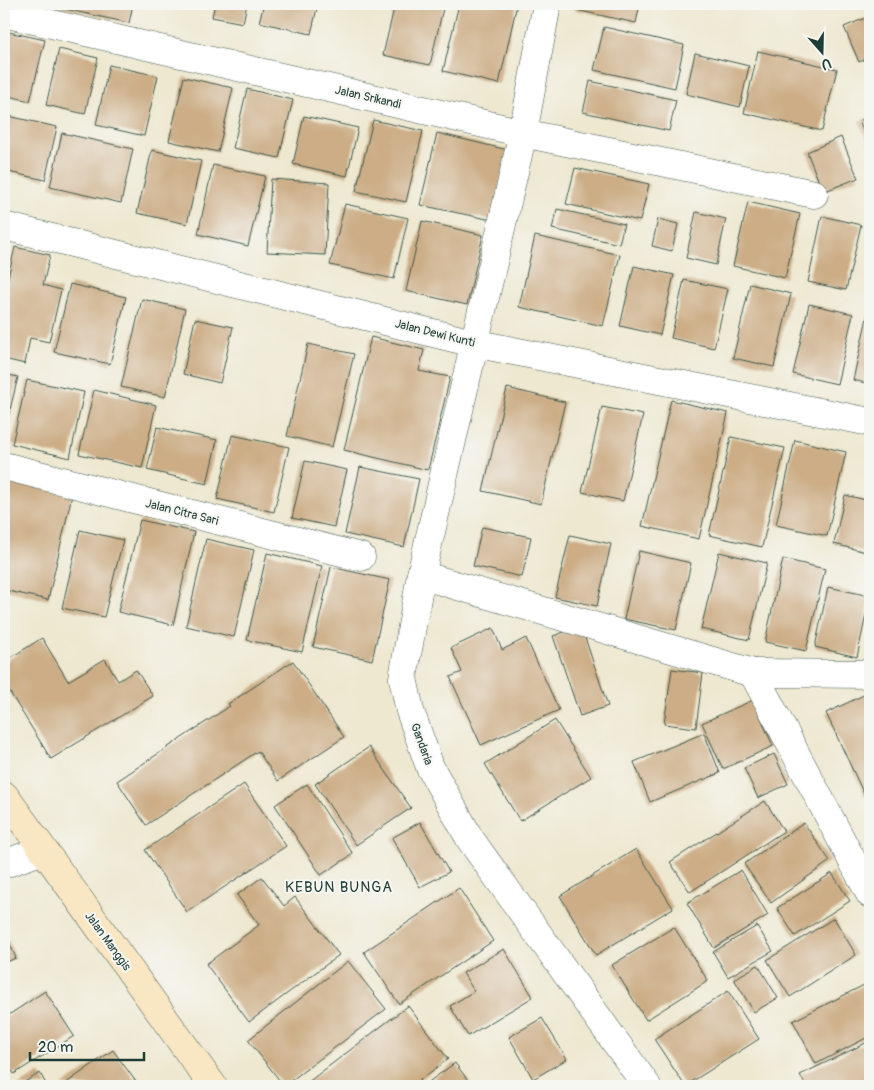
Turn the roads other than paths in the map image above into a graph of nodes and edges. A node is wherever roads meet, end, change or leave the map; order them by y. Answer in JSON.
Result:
{"nodes":[{"id":1,"x":547,"y":4,"type":"edge"},
{"id":2,"x":4,"y":13,"type":"edge"},
{"id":3,"x":523,"y":133,"type":"junction"},
{"id":4,"x":814,"y":194,"type":"dead end"},
{"id":5,"x":4,"y":226,"type":"edge"},
{"id":6,"x":473,"y":343,"type":"junction"},
{"id":7,"x":870,"y":422,"type":"edge"},
{"id":8,"x":4,"y":466,"type":"edge"},
{"id":9,"x":361,"y":558,"type":"dead end"},
{"id":10,"x":421,"y":575,"type":"junction"},
{"id":11,"x":752,"y":673,"type":"junction"},
{"id":12,"x":870,"y":674,"type":"edge"},
{"id":13,"x":4,"y":795,"type":"edge"},
{"id":14,"x":43,"y":850,"type":"junction"},
{"id":15,"x":4,"y":864,"type":"edge"},
{"id":16,"x":870,"y":894,"type":"edge"},
{"id":17,"x":213,"y":1086,"type":"edge"},
{"id":18,"x":647,"y":1086,"type":"edge"}],
"edges":[{"from":1,"to":3,"type":"street"},
{"from":2,"to":3,"type":"street","name":"Jalan Srikandi"},
{"from":3,"to":4,"type":"street","name":"Jalan Srikandi"},
{"from":3,"to":6,"type":"street"},
{"from":5,"to":6,"type":"street","name":"Jalan Dewi Kunti"},
{"from":6,"to":7,"type":"street","name":"Jalan Dewi Kunti"},
{"from":6,"to":10,"type":"street","name":"Gandaria"},
{"from":8,"to":9,"type":"street","name":"Jalan Citra Sari"},
{"from":10,"to":11,"type":"street"},
{"from":10,"to":18,"type":"street","name":"Gandaria"},
{"from":11,"to":12,"type":"street"},
{"from":11,"to":16,"type":"street"},
{"from":13,"to":14,"type":"street","name":"Jalan Manggis"},
{"from":14,"to":15,"type":"street"},
{"from":14,"to":17,"type":"street","name":"Jalan Manggis"}]}
